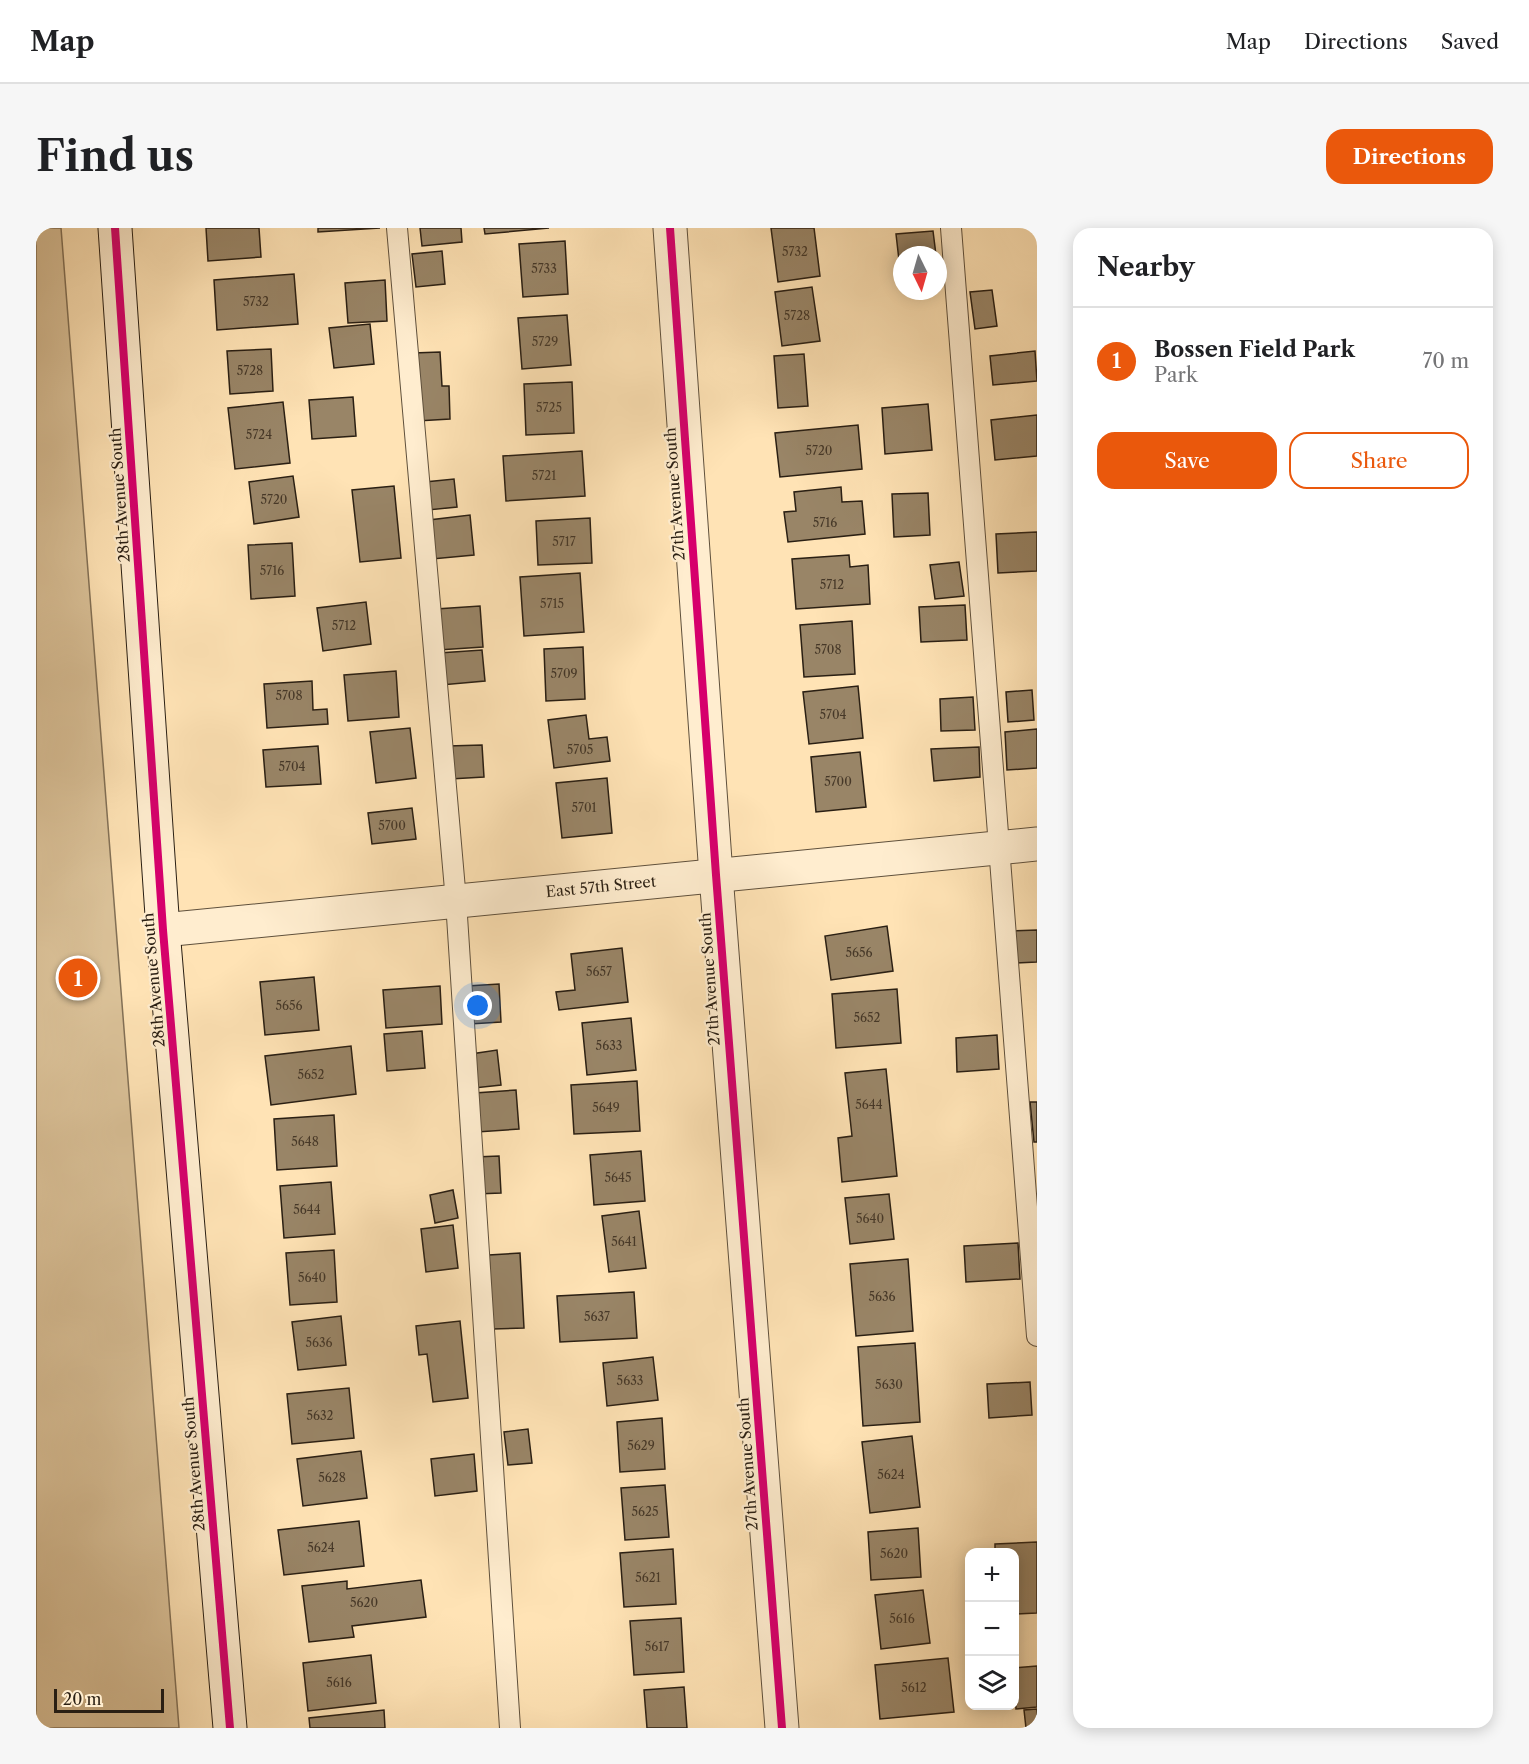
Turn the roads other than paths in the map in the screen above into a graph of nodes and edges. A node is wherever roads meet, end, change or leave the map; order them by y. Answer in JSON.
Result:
{"nodes":[{"id":1,"x":115,"y":228,"type":"edge"},
{"id":2,"x":398,"y":228,"type":"edge"},
{"id":3,"x":670,"y":228,"type":"edge"},
{"id":4,"x":951,"y":228,"type":"edge"},
{"id":5,"x":1037,"y":844,"type":"edge"},
{"id":6,"x":999,"y":847,"type":"junction"},
{"id":7,"x":716,"y":875,"type":"junction"},
{"id":8,"x":456,"y":901,"type":"junction"},
{"id":9,"x":163,"y":930,"type":"junction"},
{"id":10,"x":1037,"y":1336,"type":"edge"},
{"id":11,"x":230,"y":1728,"type":"edge"},
{"id":12,"x":510,"y":1728,"type":"edge"},
{"id":13,"x":782,"y":1728,"type":"edge"}],
"edges":[{"from":1,"to":9,"type":"street","name":"28th Avenue South"},
{"from":2,"to":8,"type":"lane"},
{"from":3,"to":7,"type":"street","name":"27th Avenue South"},
{"from":4,"to":6,"type":"lane"},
{"from":5,"to":6,"type":"street","name":"East 57th Street"},
{"from":6,"to":7,"type":"street","name":"East 57th Street"},
{"from":6,"to":10,"type":"lane"},
{"from":7,"to":8,"type":"street","name":"East 57th Street"},
{"from":7,"to":13,"type":"street","name":"27th Avenue South"},
{"from":8,"to":9,"type":"street","name":"East 57th Street"},
{"from":8,"to":12,"type":"lane"},
{"from":9,"to":11,"type":"street","name":"28th Avenue South"}]}
